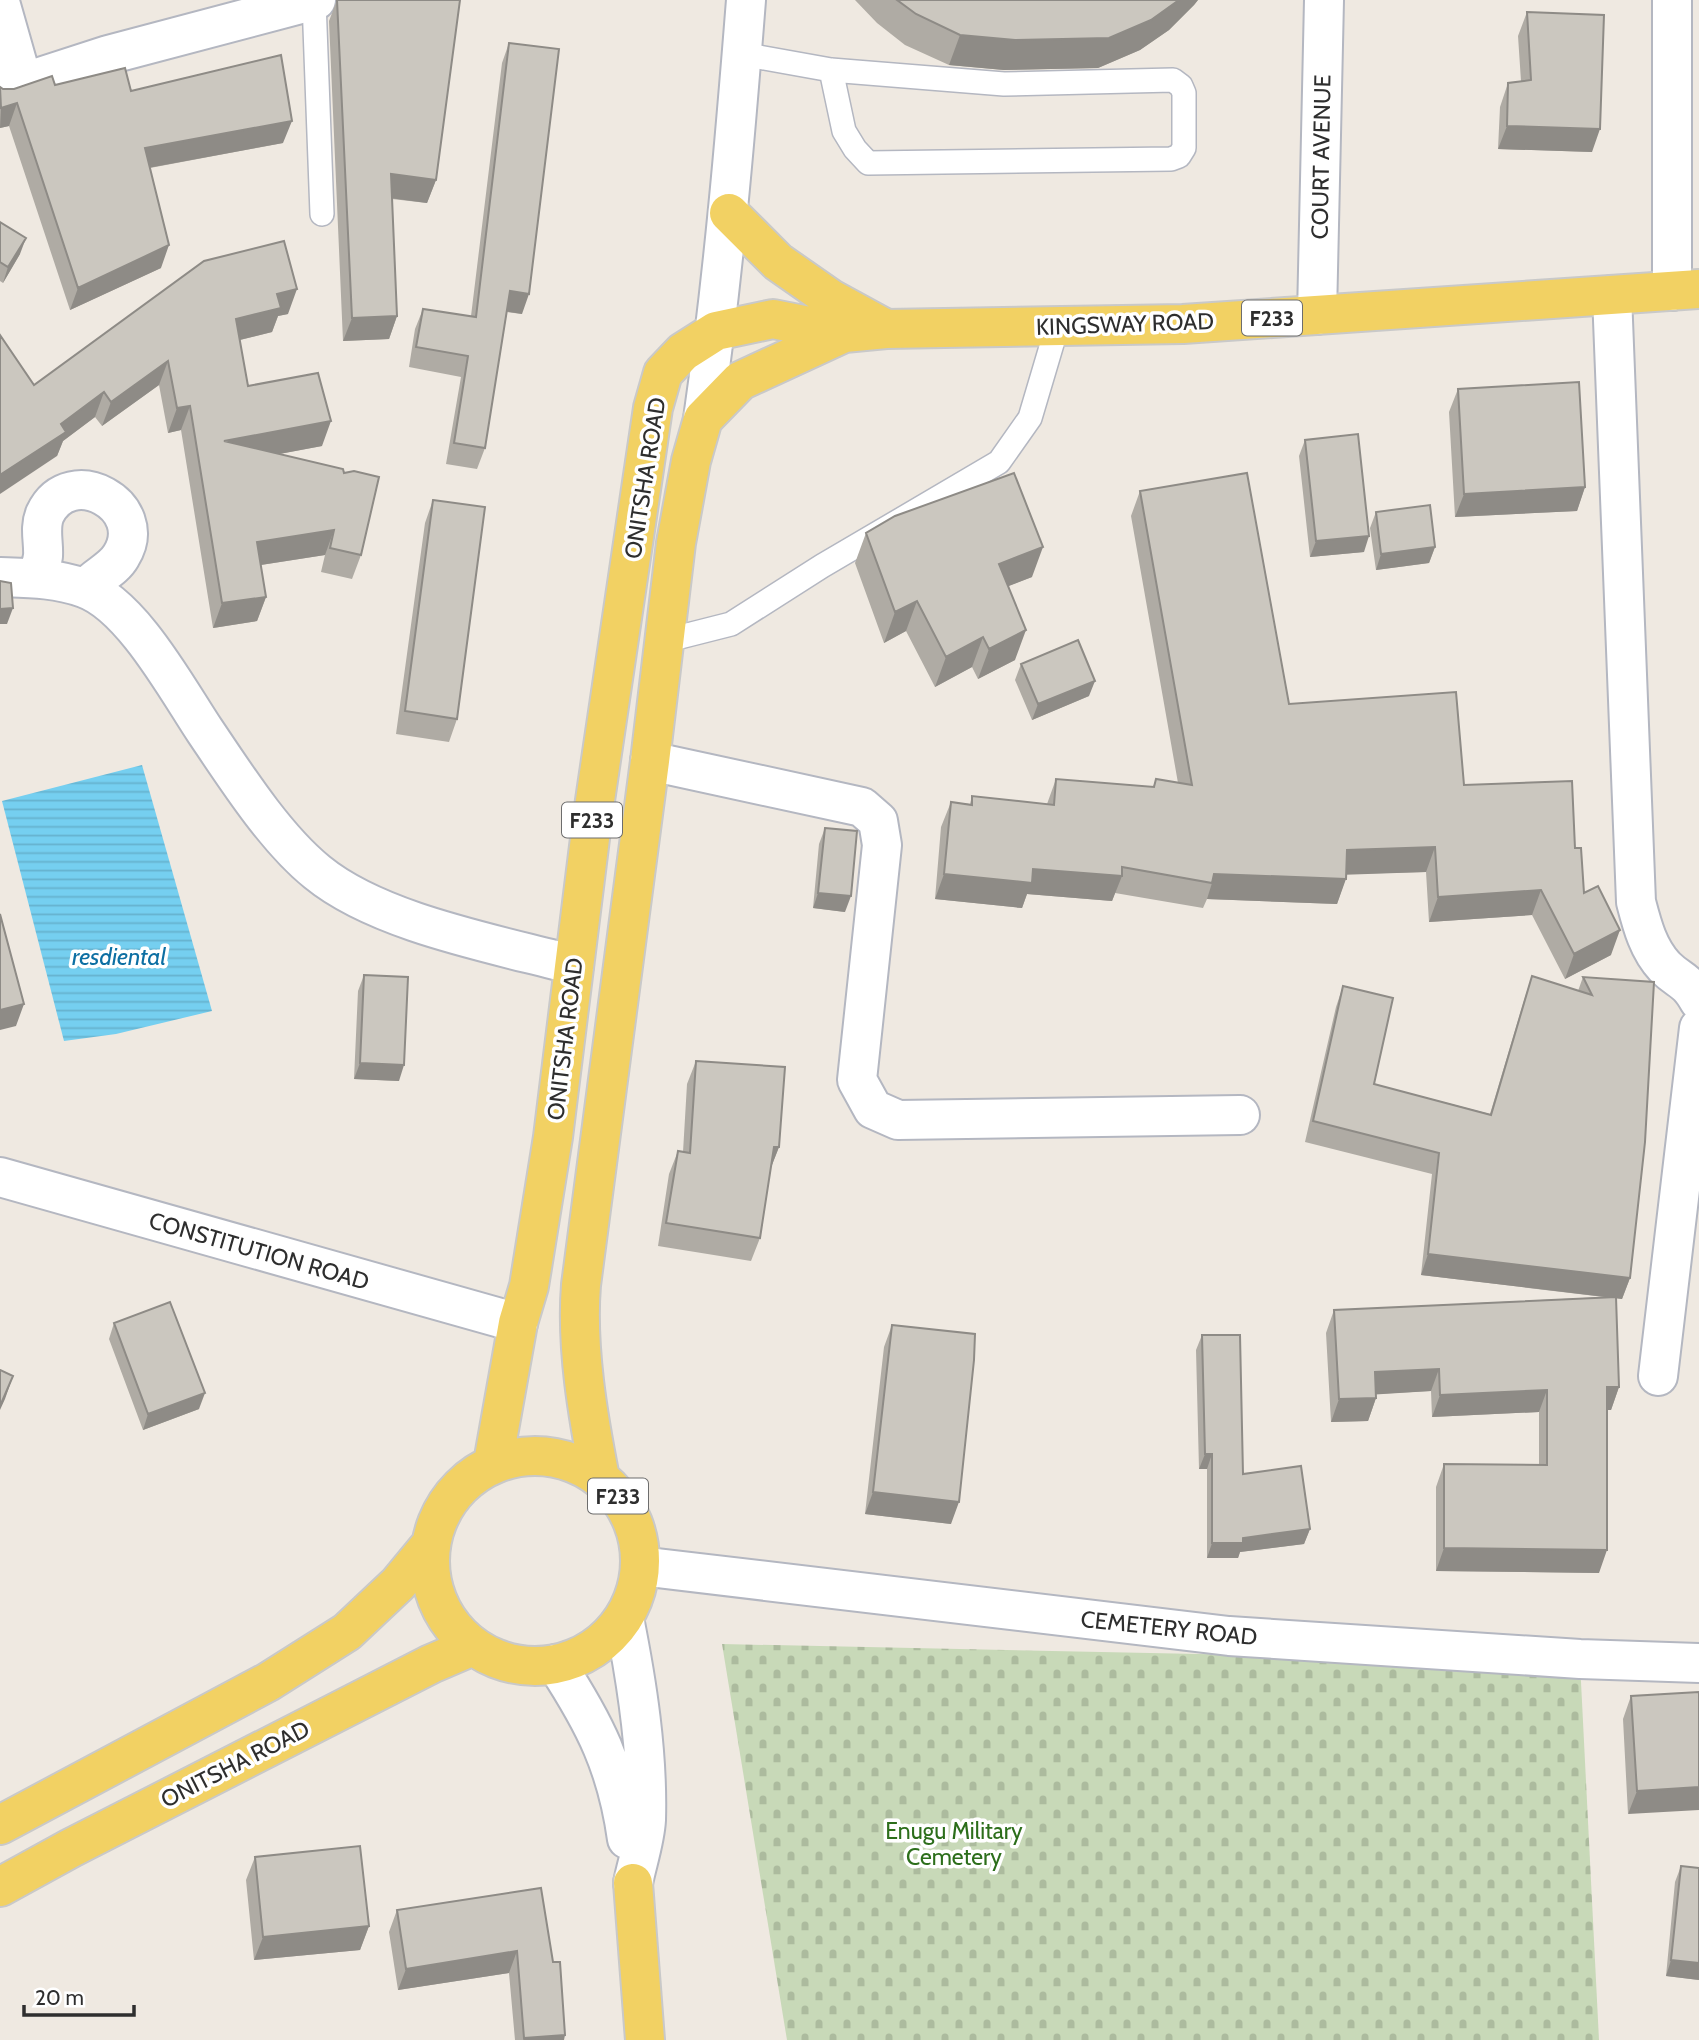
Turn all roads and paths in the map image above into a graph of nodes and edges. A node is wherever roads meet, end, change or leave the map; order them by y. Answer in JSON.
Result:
{"nodes":[{"id":1,"x":315,"y":0,"type":"edge"},
{"id":2,"x":746,"y":0,"type":"edge"},
{"id":3,"x":1324,"y":0,"type":"edge"},
{"id":4,"x":1672,"y":0,"type":"edge"},
{"id":5,"x":0,"y":2,"type":"edge"},
{"id":6,"x":742,"y":54,"type":"junction"},
{"id":7,"x":831,"y":70,"type":"junction"},
{"id":8,"x":12,"y":86,"type":"edge"},
{"id":9,"x":729,"y":213,"type":"junction"},
{"id":10,"x":322,"y":214,"type":"dead end"},
{"id":11,"x":1686,"y":290,"type":"edge"},
{"id":12,"x":1612,"y":295,"type":"junction"},
{"id":13,"x":1317,"y":315,"type":"junction"},
{"id":14,"x":1056,"y":327,"type":"junction"},
{"id":15,"x":886,"y":329,"type":"junction"},
{"id":16,"x":716,"y":331,"type":"junction"},
{"id":17,"x":844,"y":333,"type":"junction"},
{"id":18,"x":703,"y":419,"type":"junction"},
{"id":19,"x":0,"y":577,"type":"edge"},
{"id":20,"x":38,"y":577,"type":"junction"},
{"id":21,"x":86,"y":588,"type":"junction"},
{"id":22,"x":664,"y":641,"type":"junction"},
{"id":23,"x":650,"y":761,"type":"junction"},
{"id":24,"x":574,"y":965,"type":"junction"},
{"id":25,"x":1699,"y":1001,"type":"edge"},
{"id":26,"x":1699,"y":1028,"type":"edge"},
{"id":27,"x":1240,"y":1115,"type":"dead end"},
{"id":28,"x":0,"y":1177,"type":"edge"},
{"id":29,"x":518,"y":1323,"type":"junction"},
{"id":30,"x":1658,"y":1376,"type":"dead end"},
{"id":31,"x":493,"y":1463,"type":"junction"},
{"id":32,"x":600,"y":1478,"type":"junction"},
{"id":33,"x":431,"y":1544,"type":"junction"},
{"id":34,"x":640,"y":1566,"type":"junction"},
{"id":35,"x":624,"y":1618,"type":"junction"},
{"id":36,"x":473,"y":1646,"type":"junction"},
{"id":37,"x":1699,"y":1663,"type":"edge"},
{"id":38,"x":556,"y":1664,"type":"junction"},
{"id":39,"x":0,"y":1825,"type":"edge"},
{"id":40,"x":633,"y":1883,"type":"junction"},
{"id":41,"x":0,"y":1887,"type":"edge"},
{"id":42,"x":645,"y":2040,"type":"edge"}],
"edges":[{"from":1,"to":8,"type":"street"},
{"from":1,"to":10,"type":"lane"},
{"from":2,"to":6,"type":"street"},
{"from":3,"to":13,"type":"street","name":"COURT AVENUE"},
{"from":4,"to":11,"type":"street"},
{"from":5,"to":8,"type":"street"},
{"from":6,"to":7,"type":"lane"},
{"from":6,"to":9,"type":"street"},
{"from":7,"to":7,"type":"lane"},
{"from":9,"to":15,"type":"main road"},
{"from":9,"to":16,"type":"street"},
{"from":11,"to":12,"type":"main road","name":"KINGSWAY ROAD","number":"F233"},
{"from":12,"to":13,"type":"main road","name":"KINGSWAY ROAD","number":"F233"},
{"from":12,"to":25,"type":"street"},
{"from":13,"to":14,"type":"main road","name":"KINGSWAY ROAD","number":"F233"},
{"from":14,"to":15,"type":"main road","name":"KINGSWAY ROAD","number":"F233"},
{"from":14,"to":22,"type":"lane"},
{"from":15,"to":17,"type":"main road","name":"KINGSWAY ROAD","number":"F233"},
{"from":16,"to":17,"type":"main road","name":"ONITSHA ROAD","number":"F233"},
{"from":16,"to":18,"type":"street"},
{"from":16,"to":24,"type":"main road","name":"ONITSHA ROAD","number":"F233"},
{"from":17,"to":18,"type":"main road","name":"ONITSHA ROAD","number":"F233"},
{"from":18,"to":22,"type":"main road","name":"ONITSHA ROAD","number":"F233"},
{"from":19,"to":20,"type":"street"},
{"from":20,"to":21,"type":"street"},
{"from":20,"to":21,"type":"street"},
{"from":21,"to":24,"type":"street"},
{"from":22,"to":23,"type":"main road","name":"ONITSHA ROAD","number":"F233"},
{"from":23,"to":27,"type":"street"},
{"from":23,"to":32,"type":"main road","name":"ONITSHA ROAD","number":"F233"},
{"from":24,"to":29,"type":"main road","name":"ONITSHA ROAD","number":"F233"},
{"from":26,"to":30,"type":"street"},
{"from":28,"to":29,"type":"street","name":"CONSTITUTION ROAD"},
{"from":29,"to":31,"type":"main road","name":"ONITSHA ROAD","number":"F233"},
{"from":31,"to":32,"type":"main road","number":"F233"},
{"from":31,"to":33,"type":"main road","number":"F233"},
{"from":32,"to":34,"type":"main road","number":"F233"},
{"from":33,"to":36,"type":"main road","number":"F233"},
{"from":33,"to":39,"type":"main road","number":"F233"},
{"from":34,"to":35,"type":"main road","number":"F233"},
{"from":34,"to":37,"type":"street","name":"CEMETERY ROAD"},
{"from":35,"to":38,"type":"main road","number":"F233"},
{"from":35,"to":40,"type":"street"},
{"from":36,"to":38,"type":"main road","number":"F233"},
{"from":36,"to":41,"type":"main road","name":"ONITSHA ROAD"},
{"from":38,"to":40,"type":"street"},
{"from":40,"to":42,"type":"main road"}]}
